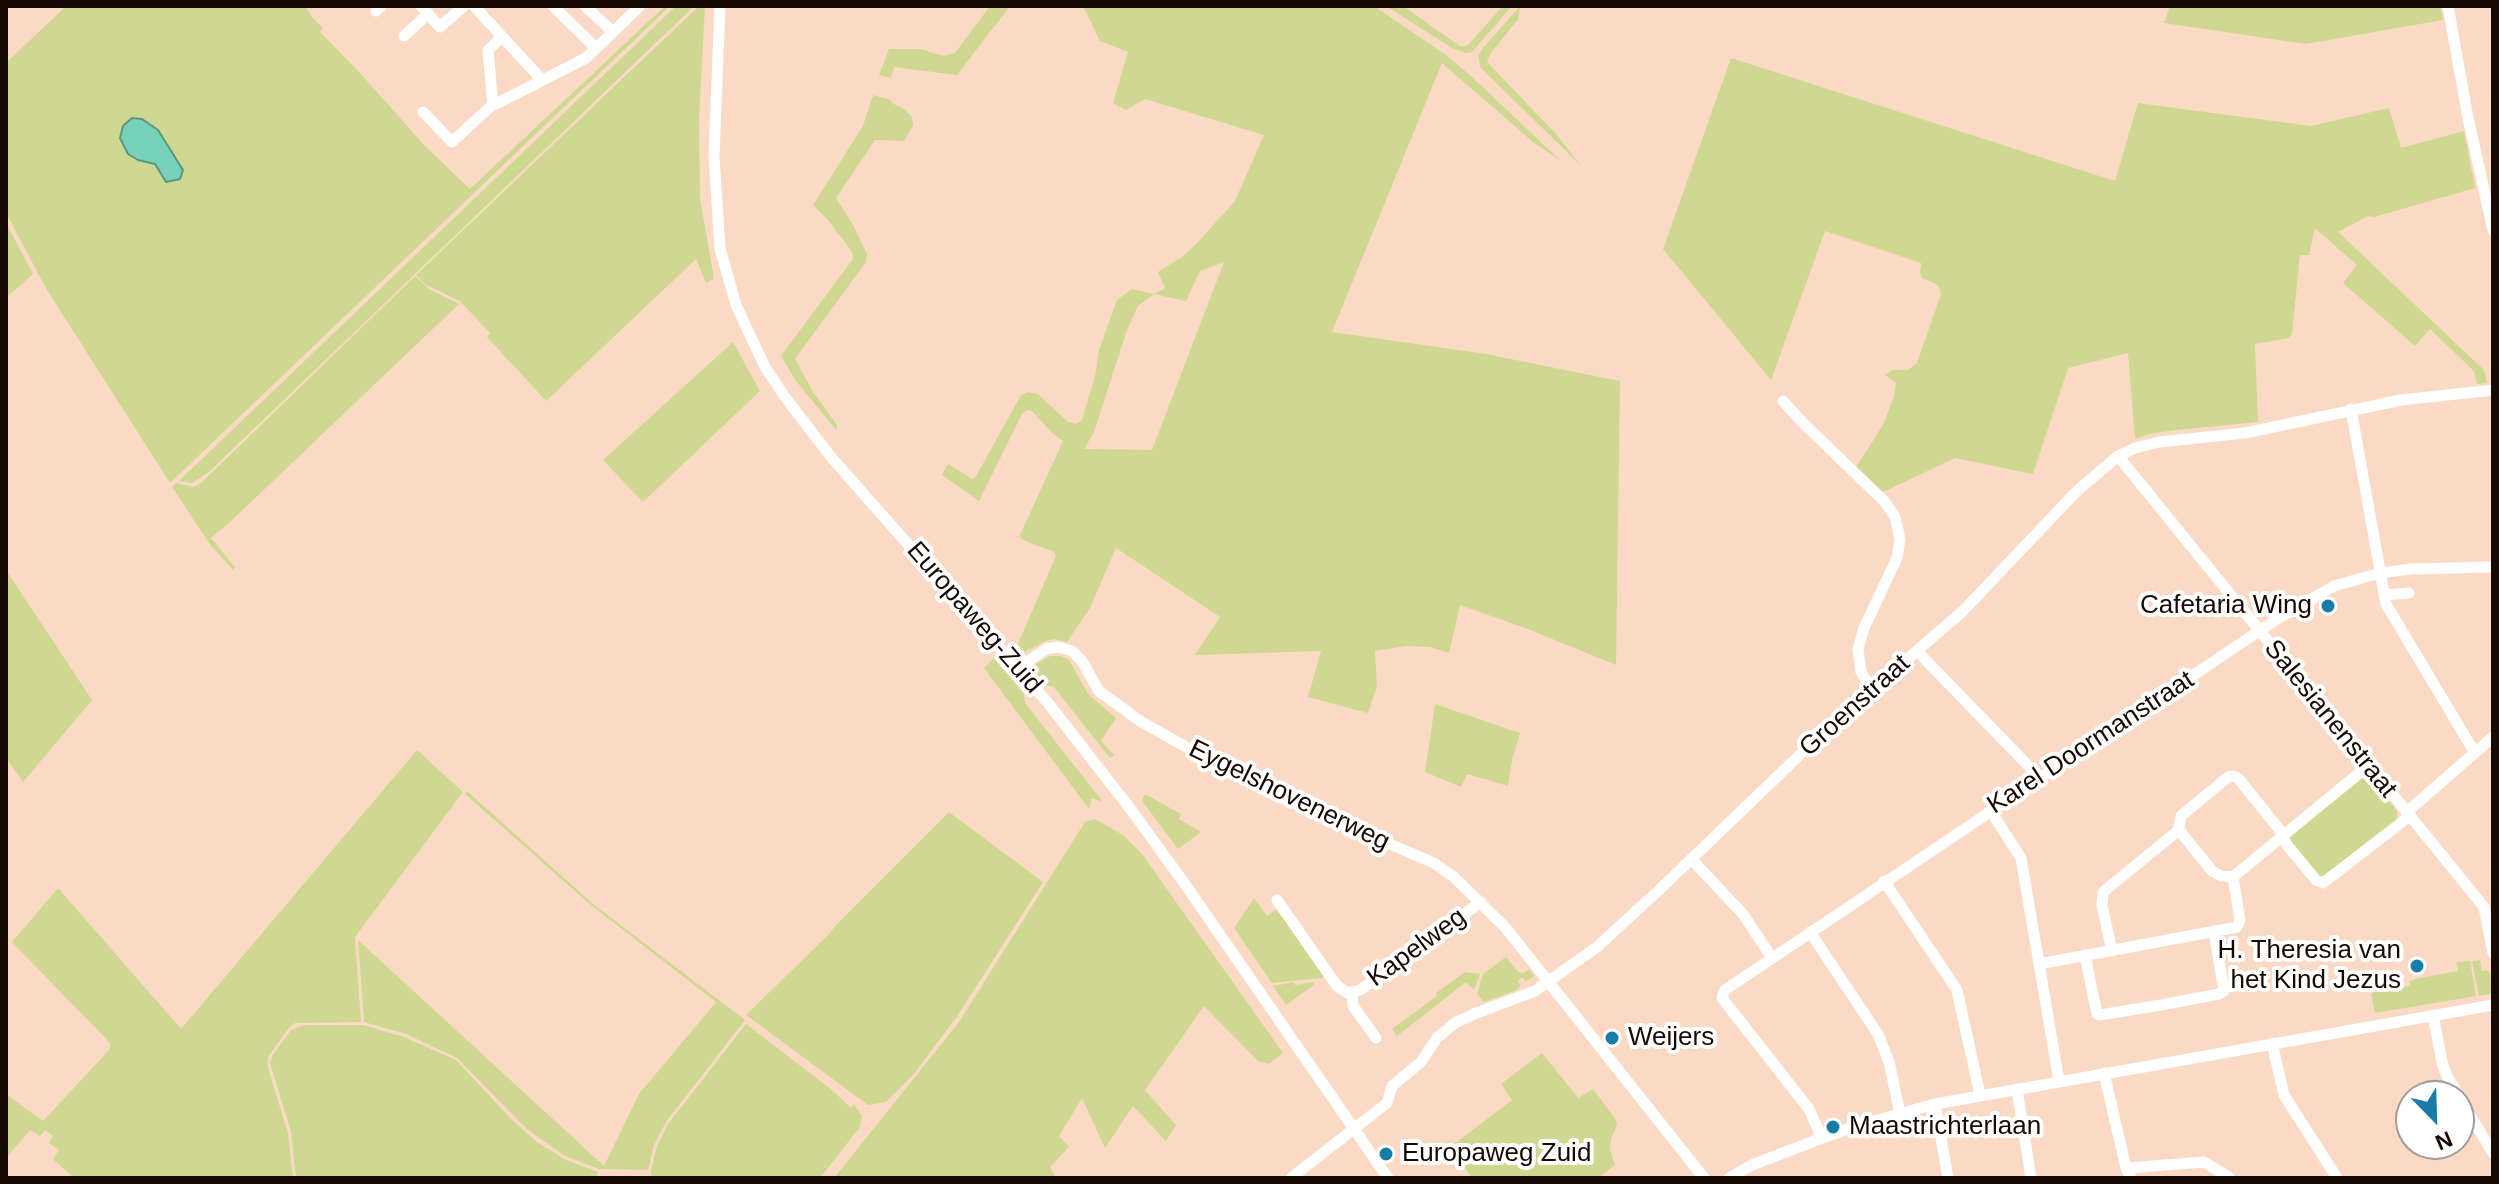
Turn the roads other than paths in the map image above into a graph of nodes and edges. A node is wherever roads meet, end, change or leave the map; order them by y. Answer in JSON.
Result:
{"nodes":[{"id":1,"x":464,"y":6,"type":"edge"},
{"id":2,"x":474,"y":6,"type":"edge"},
{"id":3,"x":553,"y":6,"type":"edge"},
{"id":4,"x":585,"y":6,"type":"edge"},
{"id":5,"x":720,"y":6,"type":"edge"},
{"id":6,"x":2448,"y":6,"type":"edge"},
{"id":7,"x":633,"y":8,"type":"edge"},
{"id":8,"x":424,"y":10,"type":"edge"},
{"id":9,"x":613,"y":32,"type":"junction"},
{"id":10,"x":404,"y":36,"type":"dead end"},
{"id":11,"x":502,"y":37,"type":"junction"},
{"id":12,"x":596,"y":48,"type":"junction"},
{"id":13,"x":542,"y":80,"type":"junction"},
{"id":14,"x":493,"y":105,"type":"junction"},
{"id":15,"x":423,"y":112,"type":"dead end"},
{"id":16,"x":2493,"y":230,"type":"edge"},
{"id":17,"x":2493,"y":390,"type":"edge"},
{"id":18,"x":1783,"y":401,"type":"dead end"},
{"id":19,"x":2351,"y":409,"type":"junction"},
{"id":20,"x":2118,"y":456,"type":"junction"},
{"id":21,"x":2493,"y":567,"type":"edge"},
{"id":22,"x":2380,"y":573,"type":"junction"},
{"id":23,"x":2409,"y":593,"type":"dead end"},
{"id":24,"x":2384,"y":595,"type":"junction"},
{"id":25,"x":2260,"y":633,"type":"junction"},
{"id":26,"x":1917,"y":651,"type":"junction"},
{"id":27,"x":1018,"y":668,"type":"junction"},
{"id":28,"x":1872,"y":690,"type":"junction"},
{"id":29,"x":2493,"y":737,"type":"edge"},
{"id":30,"x":2475,"y":753,"type":"junction"},
{"id":31,"x":2369,"y":765,"type":"junction"},
{"id":32,"x":2040,"y":778,"type":"junction"},
{"id":33,"x":1990,"y":810,"type":"junction"},
{"id":34,"x":2407,"y":812,"type":"junction"},
{"id":35,"x":2179,"y":830,"type":"junction"},
{"id":36,"x":2283,"y":836,"type":"junction"},
{"id":37,"x":1691,"y":859,"type":"junction"},
{"id":38,"x":2233,"y":877,"type":"junction"},
{"id":39,"x":1884,"y":881,"type":"junction"},
{"id":40,"x":1277,"y":900,"type":"dead end"},
{"id":41,"x":1481,"y":902,"type":"junction"},
{"id":42,"x":2488,"y":906,"type":"edge"},
{"id":43,"x":1810,"y":932,"type":"junction"},
{"id":44,"x":2214,"y":932,"type":"junction"},
{"id":45,"x":2112,"y":951,"type":"junction"},
{"id":46,"x":2493,"y":953,"type":"edge"},
{"id":47,"x":2085,"y":955,"type":"junction"},
{"id":48,"x":1772,"y":958,"type":"junction"},
{"id":49,"x":2039,"y":964,"type":"junction"},
{"id":50,"x":1550,"y":983,"type":"junction"},
{"id":51,"x":1352,"y":992,"type":"junction"},
{"id":52,"x":2493,"y":1005,"type":"edge"},
{"id":53,"x":2433,"y":1015,"type":"junction"},
{"id":54,"x":1376,"y":1038,"type":"dead end"},
{"id":55,"x":2272,"y":1043,"type":"junction"},
{"id":56,"x":2104,"y":1073,"type":"junction"},
{"id":57,"x":2450,"y":1080,"type":"edge"},
{"id":58,"x":2059,"y":1081,"type":"junction"},
{"id":59,"x":2017,"y":1089,"type":"junction"},
{"id":60,"x":1980,"y":1095,"type":"junction"},
{"id":61,"x":1935,"y":1104,"type":"junction"},
{"id":62,"x":1900,"y":1113,"type":"junction"},
{"id":63,"x":2475,"y":1123,"type":"edge"},
{"id":64,"x":1354,"y":1128,"type":"junction"},
{"id":65,"x":1822,"y":1138,"type":"junction"},
{"id":66,"x":2493,"y":1153,"type":"edge"},
{"id":67,"x":1750,"y":1173,"type":"edge"},
{"id":68,"x":2128,"y":1173,"type":"edge"},
{"id":69,"x":1291,"y":1178,"type":"edge"},
{"id":70,"x":1388,"y":1178,"type":"edge"},
{"id":71,"x":1704,"y":1178,"type":"edge"},
{"id":72,"x":1729,"y":1178,"type":"edge"},
{"id":73,"x":1948,"y":1178,"type":"edge"},
{"id":74,"x":2031,"y":1178,"type":"edge"},
{"id":75,"x":2230,"y":1178,"type":"edge"},
{"id":76,"x":2337,"y":1178,"type":"edge"}],
"edges":[{"from":1,"to":8,"type":"street"},
{"from":2,"to":11,"type":"street"},
{"from":3,"to":12,"type":"street"},
{"from":4,"to":9,"type":"street"},
{"from":5,"to":27,"type":"street","name":"Europaweg-Zuid"},
{"from":6,"to":16,"type":"street"},
{"from":7,"to":9,"type":"street"},
{"from":8,"to":10,"type":"street"},
{"from":9,"to":12,"type":"street"},
{"from":11,"to":13,"type":"street"},
{"from":11,"to":14,"type":"street"},
{"from":12,"to":13,"type":"street"},
{"from":13,"to":14,"type":"street"},
{"from":14,"to":15,"type":"street"},
{"from":17,"to":19,"type":"street","name":"Groenstraat"},
{"from":18,"to":28,"type":"street"},
{"from":19,"to":20,"type":"street","name":"Groenstraat"},
{"from":19,"to":22,"type":"street"},
{"from":20,"to":25,"type":"street","name":"Salesianenstraat"},
{"from":20,"to":26,"type":"street","name":"Groenstraat"},
{"from":21,"to":22,"type":"street","name":"Karel Doormanstraat"},
{"from":22,"to":24,"type":"street"},
{"from":22,"to":25,"type":"street","name":"Karel Doormanstraat"},
{"from":23,"to":24,"type":"street"},
{"from":24,"to":30,"type":"street"},
{"from":25,"to":31,"type":"street","name":"Salesianenstraat"},
{"from":25,"to":32,"type":"street","name":"Karel Doormanstraat"},
{"from":26,"to":28,"type":"street","name":"Groenstraat"},
{"from":26,"to":32,"type":"street"},
{"from":27,"to":41,"type":"street","name":"Eygelshovenerweg"},
{"from":27,"to":64,"type":"street","name":"Europaweg-Zuid"},
{"from":28,"to":37,"type":"street","name":"Groenstraat"},
{"from":29,"to":30,"type":"street"},
{"from":30,"to":34,"type":"street"},
{"from":31,"to":34,"type":"street","name":"Salesianenstraat"},
{"from":31,"to":36,"type":"street"},
{"from":32,"to":33,"type":"street","name":"Karel Doormanstraat"},
{"from":33,"to":39,"type":"street","name":"Karel Doormanstraat"},
{"from":33,"to":49,"type":"street"},
{"from":34,"to":36,"type":"street"},
{"from":34,"to":42,"type":"street","name":"Salesianenstraat"},
{"from":35,"to":36,"type":"street"},
{"from":35,"to":38,"type":"street"},
{"from":35,"to":45,"type":"street"},
{"from":36,"to":38,"type":"street"},
{"from":37,"to":48,"type":"street"},
{"from":37,"to":50,"type":"street","name":"Groenstraat"},
{"from":38,"to":44,"type":"street"},
{"from":39,"to":43,"type":"street","name":"Karel Doormanstraat"},
{"from":39,"to":60,"type":"street"},
{"from":40,"to":51,"type":"street","name":"Kapelweg"},
{"from":41,"to":50,"type":"street","name":"Eygelshovenerweg"},
{"from":41,"to":51,"type":"street","name":"Kapelweg"},
{"from":42,"to":46,"type":"street","name":"Salesianenstraat"},
{"from":43,"to":48,"type":"street","name":"Karel Doormanstraat"},
{"from":43,"to":62,"type":"street"},
{"from":44,"to":45,"type":"street"},
{"from":44,"to":47,"type":"street"},
{"from":45,"to":47,"type":"street"},
{"from":47,"to":49,"type":"street"},
{"from":48,"to":65,"type":"street","name":"Karel Doormanstraat"},
{"from":49,"to":58,"type":"street"},
{"from":50,"to":64,"type":"street","name":"Groenstraat"},
{"from":50,"to":71,"type":"street","name":"Eygelshovenerweg"},
{"from":51,"to":54,"type":"street","name":"Kapelweg"},
{"from":52,"to":53,"type":"street"},
{"from":53,"to":55,"type":"street"},
{"from":53,"to":57,"type":"street"},
{"from":55,"to":56,"type":"street"},
{"from":55,"to":76,"type":"street"},
{"from":56,"to":58,"type":"street"},
{"from":56,"to":68,"type":"street"},
{"from":58,"to":59,"type":"street"},
{"from":59,"to":60,"type":"street"},
{"from":59,"to":74,"type":"street"},
{"from":60,"to":61,"type":"street"},
{"from":61,"to":62,"type":"street"},
{"from":61,"to":73,"type":"street"},
{"from":62,"to":65,"type":"street"},
{"from":63,"to":66,"type":"street"},
{"from":64,"to":69,"type":"street","name":"Groenstraat"},
{"from":64,"to":70,"type":"street","name":"Europaweg-Zuid"},
{"from":65,"to":67,"type":"street"},
{"from":67,"to":72,"type":"street"},
{"from":68,"to":75,"type":"street"}]}
